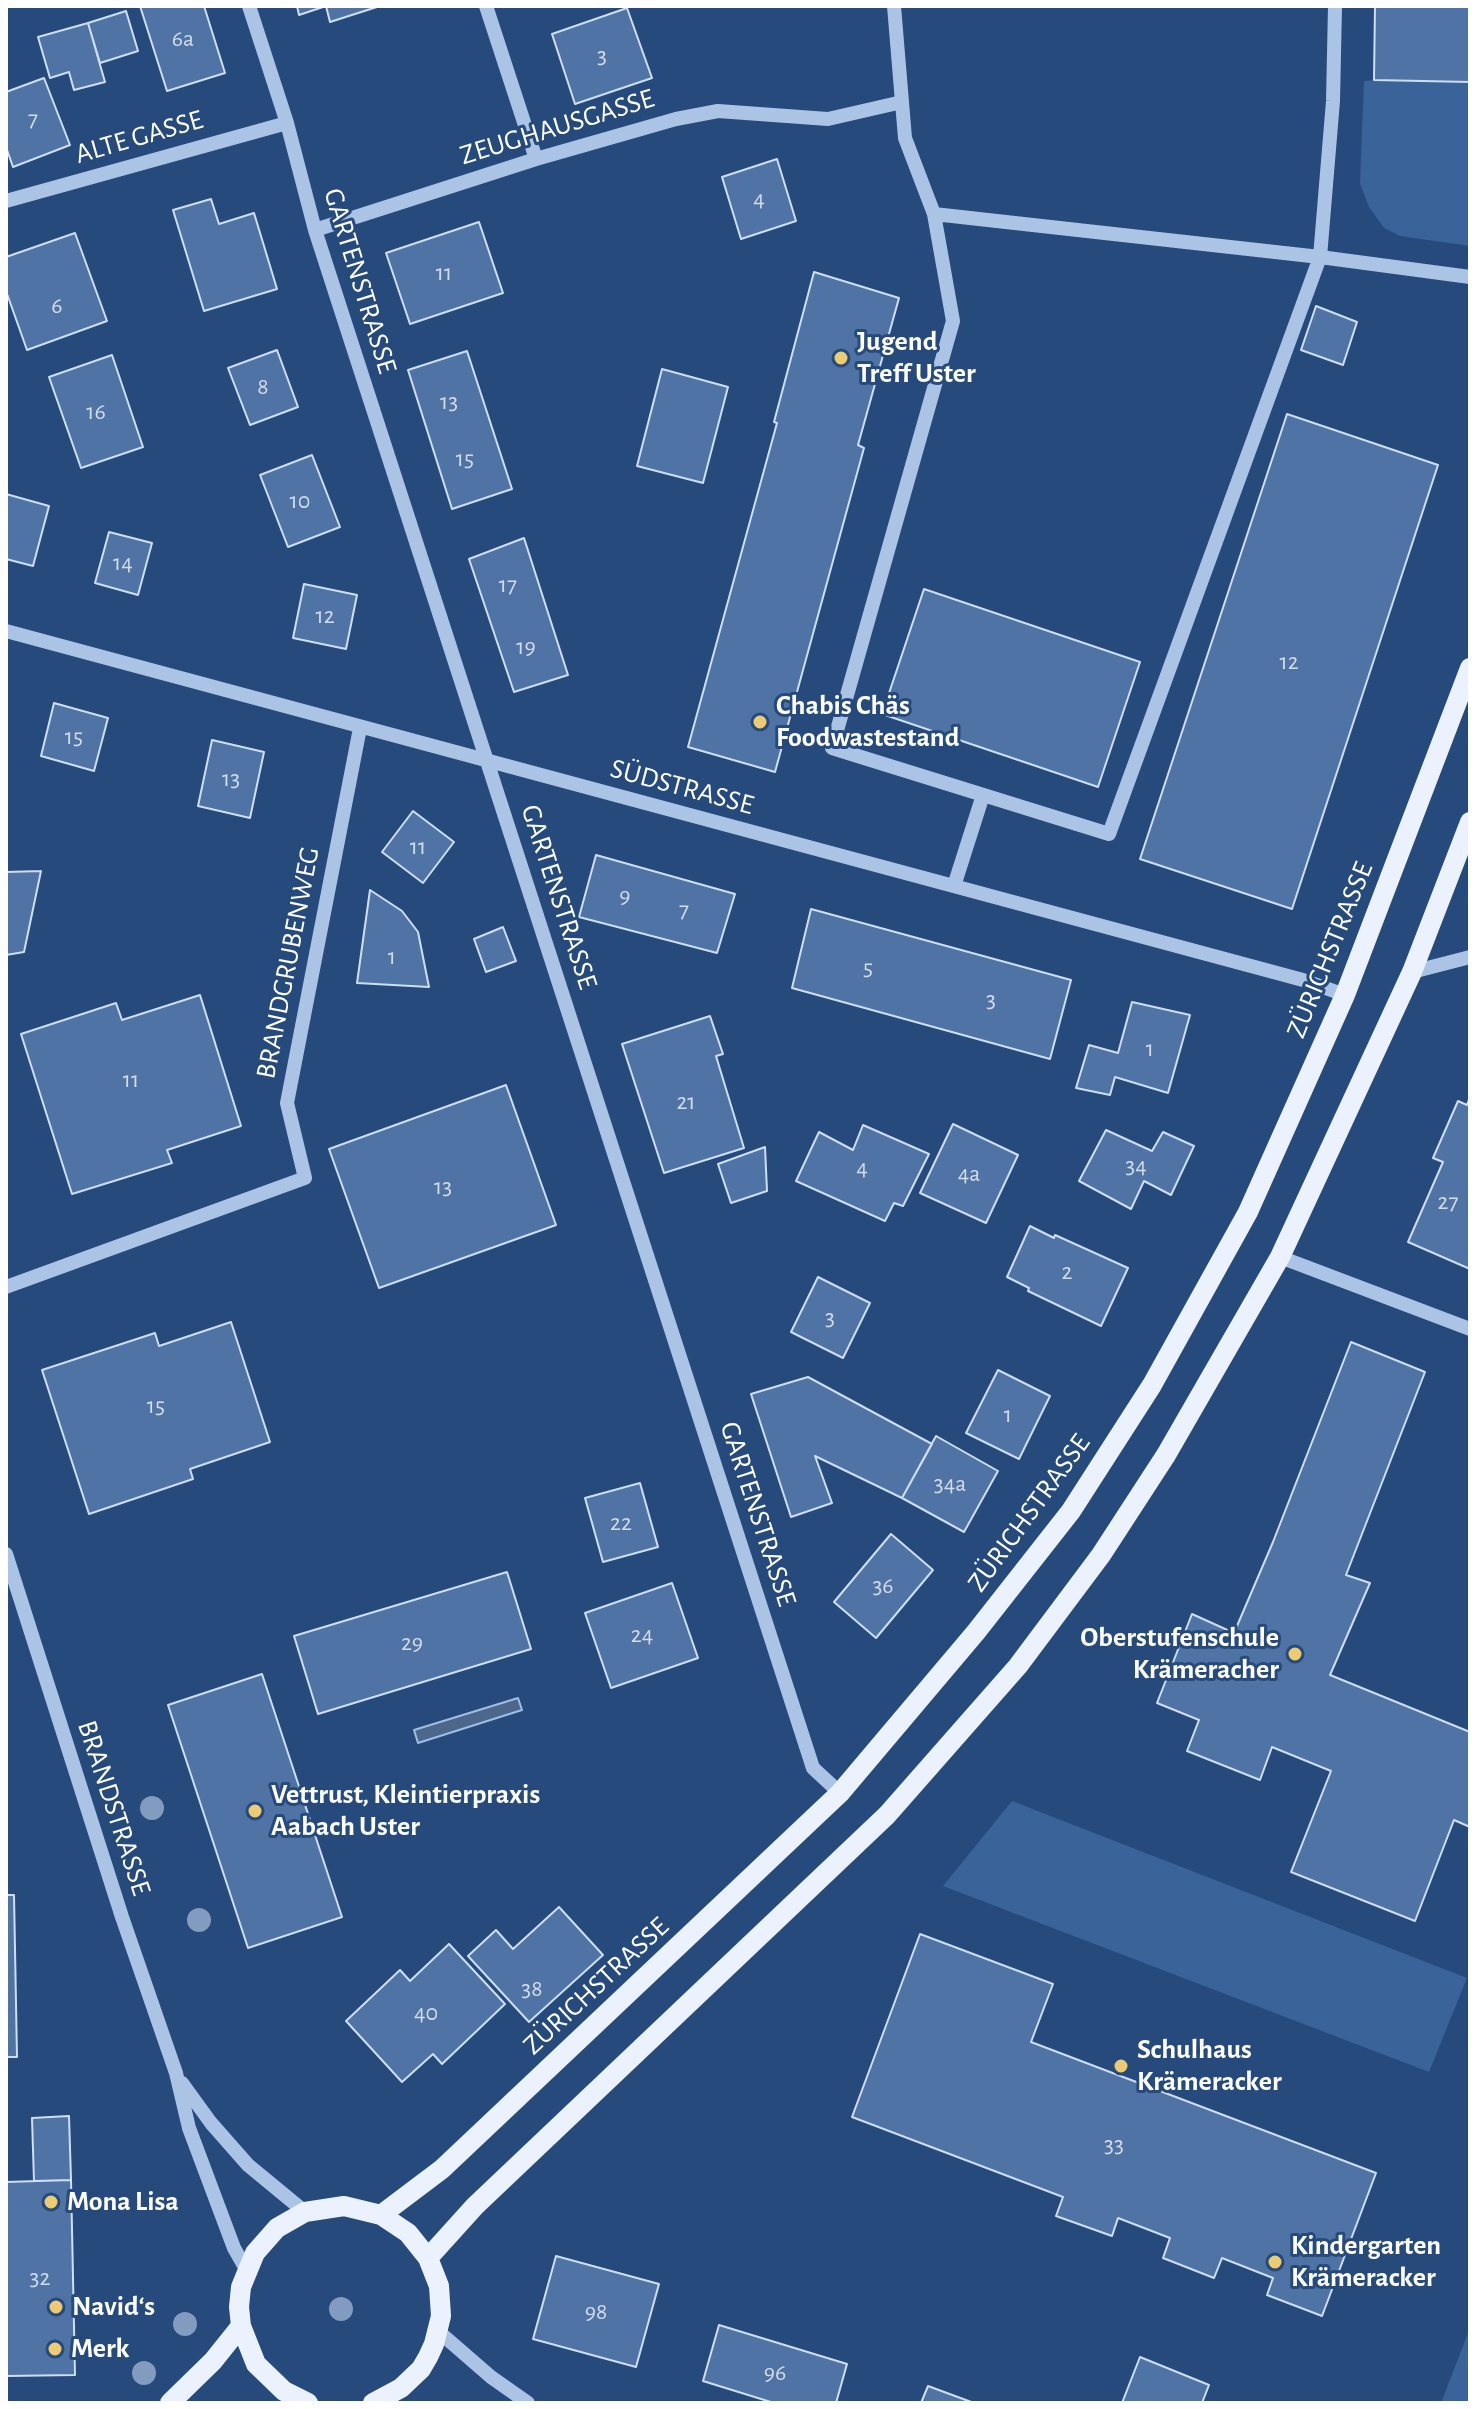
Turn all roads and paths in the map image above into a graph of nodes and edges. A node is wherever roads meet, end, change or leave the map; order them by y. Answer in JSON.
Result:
{"nodes":[{"id":1,"x":249,"y":6,"type":"edge"},
{"id":2,"x":486,"y":6,"type":"edge"},
{"id":3,"x":894,"y":6,"type":"edge"},
{"id":4,"x":1335,"y":6,"type":"edge"},
{"id":5,"x":902,"y":102,"type":"junction"},
{"id":6,"x":287,"y":123,"type":"junction"},
{"id":7,"x":536,"y":159,"type":"junction"},
{"id":8,"x":6,"y":201,"type":"edge"},
{"id":9,"x":934,"y":214,"type":"junction"},
{"id":10,"x":315,"y":230,"type":"junction"},
{"id":11,"x":1320,"y":257,"type":"junction"},
{"id":12,"x":1470,"y":277,"type":"edge"},
{"id":13,"x":6,"y":631,"type":"edge"},
{"id":14,"x":1470,"y":668,"type":"edge"},
{"id":15,"x":360,"y":728,"type":"junction"},
{"id":16,"x":488,"y":762,"type":"junction"},
{"id":17,"x":983,"y":795,"type":"junction"},
{"id":18,"x":1470,"y":822,"type":"edge"},
{"id":19,"x":954,"y":886,"type":"junction"},
{"id":20,"x":1470,"y":957,"type":"edge"},
{"id":21,"x":1412,"y":972,"type":"junction"},
{"id":22,"x":1345,"y":995,"type":"junction"},
{"id":23,"x":1280,"y":1257,"type":"junction"},
{"id":24,"x":6,"y":1287,"type":"edge"},
{"id":25,"x":1470,"y":1329,"type":"edge"},
{"id":26,"x":6,"y":1554,"type":"edge"},
{"id":27,"x":840,"y":1793,"type":"junction"},
{"id":28,"x":177,"y":2077,"type":"junction"},
{"id":29,"x":305,"y":2212,"type":"junction"},
{"id":30,"x":381,"y":2215,"type":"junction"},
{"id":31,"x":428,"y":2258,"type":"junction"},
{"id":32,"x":246,"y":2269,"type":"junction"},
{"id":33,"x":241,"y":2326,"type":"junction"},
{"id":34,"x":438,"y":2331,"type":"junction"},
{"id":35,"x":277,"y":2397,"type":"edge"},
{"id":36,"x":170,"y":2403,"type":"edge"},
{"id":37,"x":308,"y":2403,"type":"edge"},
{"id":38,"x":377,"y":2403,"type":"edge"},
{"id":39,"x":528,"y":2403,"type":"edge"}],
"edges":[{"from":1,"to":6,"type":"street","name":"GARTENSTRASSE"},
{"from":2,"to":7,"type":"street"},
{"from":3,"to":5,"type":"street"},
{"from":4,"to":11,"type":"street"},
{"from":5,"to":7,"type":"street","name":"ZEUGHAUSGASSE"},
{"from":5,"to":9,"type":"street"},
{"from":6,"to":8,"type":"street","name":"ALTE GASSE"},
{"from":6,"to":10,"type":"street","name":"GARTENSTRASSE"},
{"from":7,"to":10,"type":"street","name":"ZEUGHAUSGASSE"},
{"from":9,"to":11,"type":"street"},
{"from":9,"to":17,"type":"street"},
{"from":10,"to":16,"type":"street","name":"GARTENSTRASSE"},
{"from":11,"to":12,"type":"street"},
{"from":11,"to":17,"type":"street"},
{"from":13,"to":15,"type":"street","name":"SÜDSTRASSE"},
{"from":14,"to":22,"type":"main road","name":"ZÜRICHSTRASSE"},
{"from":15,"to":16,"type":"street","name":"SÜDSTRASSE"},
{"from":15,"to":24,"type":"street","name":"BRANDGRUBENWEG"},
{"from":16,"to":19,"type":"street","name":"SÜDSTRASSE"},
{"from":16,"to":27,"type":"street","name":"GARTENSTRASSE"},
{"from":17,"to":19,"type":"street"},
{"from":18,"to":21,"type":"main road"},
{"from":19,"to":22,"type":"street","name":"SÜDSTRASSE"},
{"from":20,"to":21,"type":"street"},
{"from":21,"to":23,"type":"main road"},
{"from":22,"to":27,"type":"main road","name":"ZÜRICHSTRASSE"},
{"from":23,"to":25,"type":"street"},
{"from":23,"to":31,"type":"main road"},
{"from":26,"to":28,"type":"street","name":"BRANDSTRASSE"},
{"from":27,"to":30,"type":"main road","name":"ZÜRICHSTRASSE"},
{"from":28,"to":29,"type":"street","name":"BRANDSTRASSE"},
{"from":28,"to":32,"type":"street","name":"BRANDSTRASSE"},
{"from":29,"to":30,"type":"main road"},
{"from":29,"to":32,"type":"main road"},
{"from":30,"to":31,"type":"main road"},
{"from":31,"to":34,"type":"main road"},
{"from":32,"to":33,"type":"main road"},
{"from":33,"to":35,"type":"main road"},
{"from":33,"to":36,"type":"main road"},
{"from":34,"to":38,"type":"main road"},
{"from":34,"to":39,"type":"street"},
{"from":35,"to":37,"type":"main road"}]}
